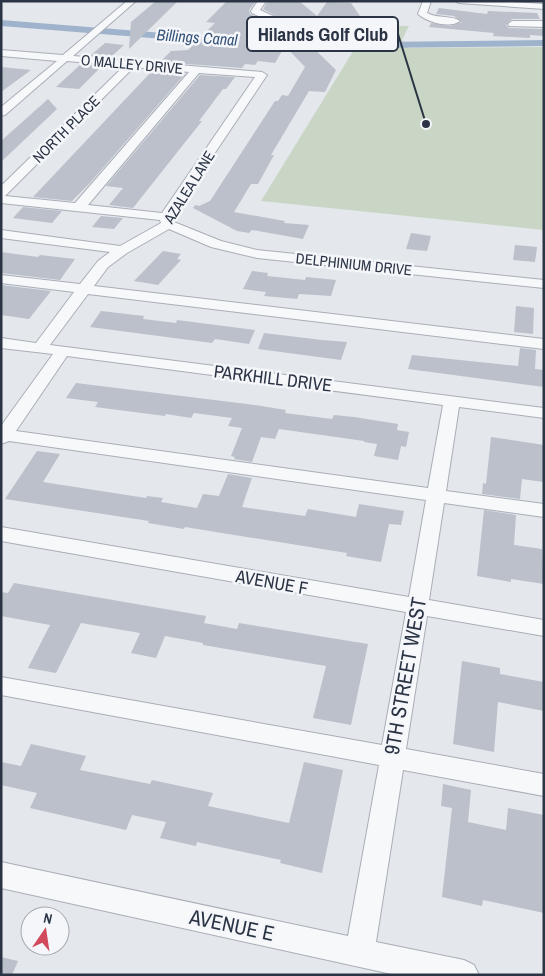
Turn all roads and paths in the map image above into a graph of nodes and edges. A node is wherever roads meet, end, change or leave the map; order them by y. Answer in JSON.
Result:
{"nodes":[{"id":1,"x":132,"y":1,"type":"edge"},
{"id":2,"x":262,"y":1,"type":"edge"},
{"id":3,"x":427,"y":1,"type":"edge"},
{"id":4,"x":459,"y":1,"type":"edge"},
{"id":5,"x":544,"y":7,"type":"edge"},
{"id":6,"x":456,"y":21,"type":"dead end"},
{"id":7,"x":279,"y":22,"type":"dead end"},
{"id":8,"x":512,"y":24,"type":"dead end"},
{"id":9,"x":544,"y":24,"type":"edge"},
{"id":10,"x":97,"y":29,"type":"joint"},
{"id":11,"x":2,"y":53,"type":"edge"},
{"id":12,"x":64,"y":58,"type":"junction"},
{"id":13,"x":130,"y":65,"type":"junction"},
{"id":14,"x":196,"y":70,"type":"junction"},
{"id":15,"x":262,"y":75,"type":"joint"},
{"id":16,"x":1,"y":113,"type":"edge"},
{"id":17,"x":1,"y":194,"type":"edge"},
{"id":18,"x":1,"y":199,"type":"edge"},
{"id":19,"x":78,"y":208,"type":"junction"},
{"id":20,"x":167,"y":221,"type":"junction"},
{"id":21,"x":1,"y":234,"type":"edge"},
{"id":22,"x":122,"y":250,"type":"junction"},
{"id":23,"x":1,"y":279,"type":"edge"},
{"id":24,"x":544,"y":284,"type":"edge"},
{"id":25,"x":84,"y":289,"type":"junction"},
{"id":26,"x":1,"y":343,"type":"edge"},
{"id":27,"x":544,"y":344,"type":"edge"},
{"id":28,"x":40,"y":348,"type":"junction"},
{"id":29,"x":63,"y":351,"type":"junction"},
{"id":30,"x":452,"y":401,"type":"junction"},
{"id":31,"x":544,"y":413,"type":"edge"},
{"id":32,"x":2,"y":436,"type":"edge"},
{"id":33,"x":436,"y":496,"type":"junction"},
{"id":34,"x":544,"y":511,"type":"edge"},
{"id":35,"x":1,"y":534,"type":"edge"},
{"id":36,"x":416,"y":607,"type":"junction"},
{"id":37,"x":544,"y":628,"type":"edge"},
{"id":38,"x":1,"y":686,"type":"edge"},
{"id":39,"x":391,"y":756,"type":"junction"},
{"id":40,"x":544,"y":785,"type":"edge"},
{"id":41,"x":1,"y":874,"type":"edge"},
{"id":42,"x":360,"y":952,"type":"junction"},
{"id":43,"x":464,"y":975,"type":"edge"}],
"edges":[{"from":1,"to":10,"type":"street"},
{"from":2,"to":7,"type":"street"},
{"from":3,"to":6,"type":"street"},
{"from":4,"to":5,"type":"street"},
{"from":8,"to":9,"type":"street"},
{"from":10,"to":12,"type":"street"},
{"from":11,"to":12,"type":"street","name":"O MALLEY DRIVE"},
{"from":12,"to":13,"type":"street","name":"O MALLEY DRIVE"},
{"from":12,"to":16,"type":"street"},
{"from":13,"to":14,"type":"street","name":"O MALLEY DRIVE"},
{"from":13,"to":17,"type":"street","name":"NORTH PLACE"},
{"from":14,"to":15,"type":"street","name":"O MALLEY DRIVE"},
{"from":14,"to":19,"type":"street"},
{"from":15,"to":20,"type":"street","name":"AZALEA LANE"},
{"from":18,"to":19,"type":"street","name":"DELPHINIUM DRIVE"},
{"from":19,"to":20,"type":"street","name":"DELPHINIUM DRIVE"},
{"from":20,"to":22,"type":"street","name":"AZALEA LANE"},
{"from":20,"to":24,"type":"street","name":"DELPHINIUM DRIVE"},
{"from":21,"to":22,"type":"street"},
{"from":22,"to":25,"type":"street","name":"AZALEA LANE"},
{"from":23,"to":25,"type":"street"},
{"from":25,"to":27,"type":"street"},
{"from":25,"to":28,"type":"street","name":"AZALEA LANE"},
{"from":26,"to":28,"type":"street","name":"PARKHILL DRIVE"},
{"from":28,"to":29,"type":"street","name":"PARKHILL DRIVE"},
{"from":29,"to":30,"type":"street","name":"PARKHILL DRIVE"},
{"from":29,"to":32,"type":"street"},
{"from":30,"to":31,"type":"street","name":"PARKHILL DRIVE"},
{"from":30,"to":33,"type":"street","name":"9TH STREET WEST"},
{"from":32,"to":33,"type":"street"},
{"from":33,"to":34,"type":"street"},
{"from":33,"to":36,"type":"street","name":"9TH STREET WEST"},
{"from":35,"to":36,"type":"street","name":"AVENUE F"},
{"from":36,"to":37,"type":"street","name":"AVENUE F"},
{"from":36,"to":39,"type":"street","name":"9TH STREET WEST"},
{"from":38,"to":39,"type":"street"},
{"from":39,"to":40,"type":"street"},
{"from":39,"to":42,"type":"street","name":"9TH STREET WEST"},
{"from":41,"to":42,"type":"street","name":"AVENUE E"},
{"from":42,"to":43,"type":"street","name":"AVENUE E"}]}
